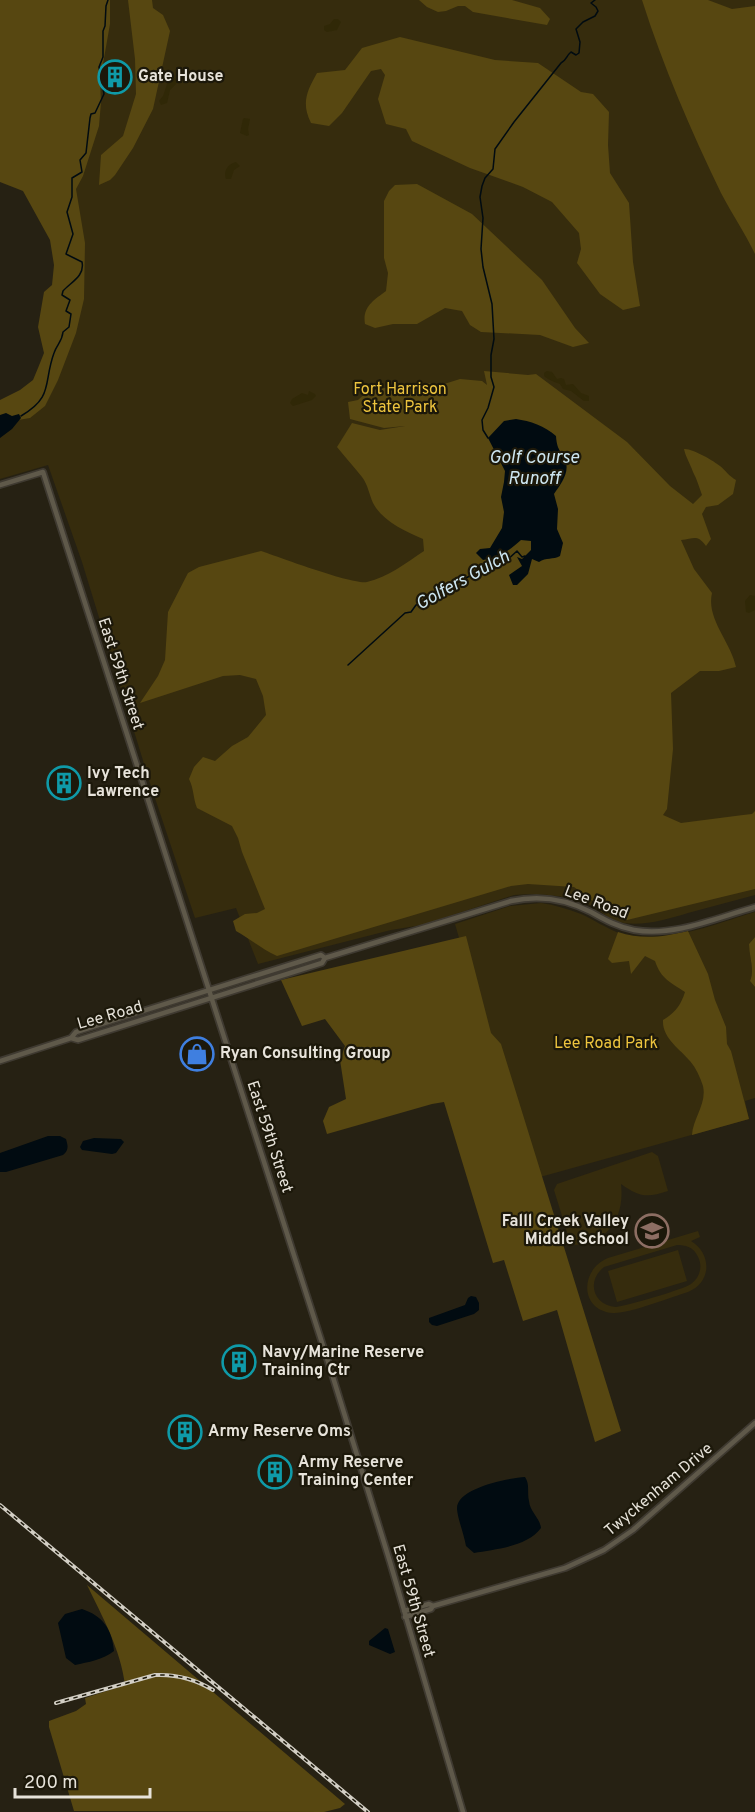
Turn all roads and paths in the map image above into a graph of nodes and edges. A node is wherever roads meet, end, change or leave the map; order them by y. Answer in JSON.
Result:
{"nodes":[{"id":1,"x":0,"y":485,"type":"edge"},
{"id":2,"x":755,"y":907,"type":"edge"},
{"id":3,"x":325,"y":958,"type":"junction"},
{"id":4,"x":209,"y":989,"type":"junction"},
{"id":5,"x":212,"y":997,"type":"junction"},
{"id":6,"x":72,"y":1038,"type":"junction"},
{"id":7,"x":0,"y":1061,"type":"edge"},
{"id":8,"x":755,"y":1423,"type":"edge"},
{"id":9,"x":405,"y":1614,"type":"junction"},
{"id":10,"x":463,"y":1812,"type":"edge"}],
"edges":[{"from":1,"to":4,"type":"street","name":"East 59th Street"},
{"from":2,"to":3,"type":"street","name":"Lee Road"},
{"from":3,"to":4,"type":"street","name":"Lee Road"},
{"from":3,"to":5,"type":"street","name":"Lee Road"},
{"from":4,"to":5,"type":"street","name":"East 59th Street"},
{"from":4,"to":6,"type":"street","name":"Lee Road"},
{"from":5,"to":6,"type":"street","name":"Lee Road"},
{"from":5,"to":9,"type":"street","name":"East 59th Street"},
{"from":6,"to":7,"type":"street","name":"Lee Road"},
{"from":8,"to":9,"type":"street","name":"Twyckenham Drive"},
{"from":9,"to":10,"type":"street","name":"East 59th Street"}]}
